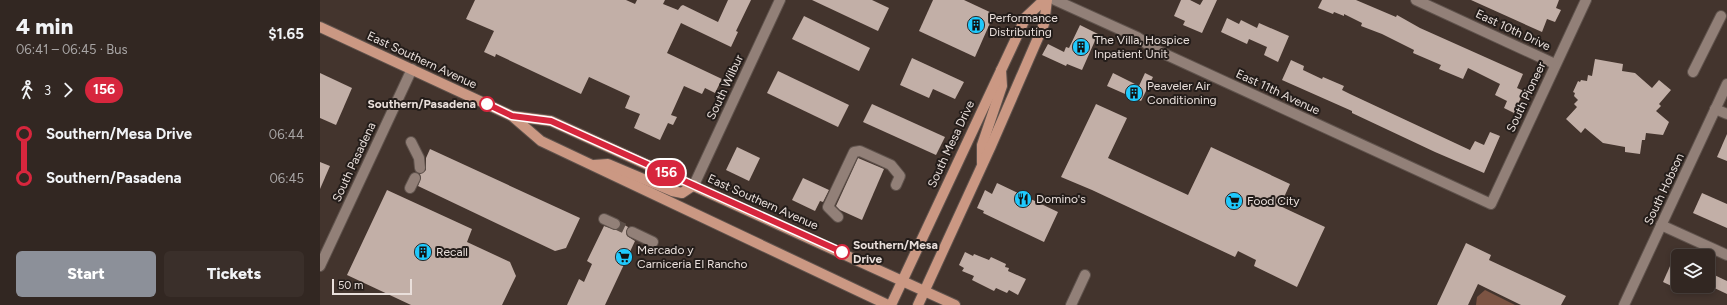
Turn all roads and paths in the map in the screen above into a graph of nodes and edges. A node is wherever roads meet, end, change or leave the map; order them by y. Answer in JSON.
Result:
{"nodes":[{"id":1,"x":780,"y":0,"type":"edge"},
{"id":2,"x":1046,"y":0,"type":"edge"},
{"id":3,"x":1055,"y":0,"type":"edge"},
{"id":4,"x":1416,"y":0,"type":"edge"},
{"id":5,"x":1586,"y":0,"type":"edge"},
{"id":6,"x":1721,"y":16,"type":"dead end"},
{"id":7,"x":320,"y":27,"type":"edge"},
{"id":8,"x":1556,"y":64,"type":"junction"},
{"id":9,"x":1001,"y":68,"type":"junction"},
{"id":10,"x":412,"y":69,"type":"junction"},
{"id":11,"x":1693,"y":72,"type":"dead end"},
{"id":12,"x":1727,"y":84,"type":"edge"},
{"id":13,"x":1716,"y":109,"type":"junction"},
{"id":14,"x":1727,"y":114,"type":"edge"},
{"id":15,"x":512,"y":116,"type":"junction"},
{"id":16,"x":411,"y":142,"type":"dead end"},
{"id":17,"x":592,"y":166,"type":"junction"},
{"id":18,"x":982,"y":166,"type":"junction"},
{"id":19,"x":420,"y":168,"type":"dead end"},
{"id":20,"x":415,"y":178,"type":"dead end"},
{"id":21,"x":694,"y":185,"type":"junction"},
{"id":22,"x":896,"y":185,"type":"dead end"},
{"id":23,"x":410,"y":188,"type":"dead end"},
{"id":24,"x":1491,"y":204,"type":"joint"},
{"id":25,"x":838,"y":217,"type":"dead end"},
{"id":26,"x":604,"y":219,"type":"dead end"},
{"id":27,"x":615,"y":224,"type":"tunnel mouth"},
{"id":28,"x":1662,"y":225,"type":"junction"},
{"id":29,"x":632,"y":232,"type":"tunnel mouth"},
{"id":30,"x":652,"y":242,"type":"dead end"},
{"id":31,"x":1727,"y":255,"type":"edge"},
{"id":32,"x":320,"y":266,"type":"edge"},
{"id":33,"x":1085,"y":275,"type":"dead end"},
{"id":34,"x":902,"y":280,"type":"junction"},
{"id":35,"x":925,"y":290,"type":"junction"},
{"id":36,"x":888,"y":305,"type":"edge"},
{"id":37,"x":891,"y":305,"type":"edge"},
{"id":38,"x":918,"y":305,"type":"edge"},
{"id":39,"x":956,"y":305,"type":"edge"},
{"id":40,"x":1071,"y":305,"type":"edge"},
{"id":41,"x":1624,"y":305,"type":"edge"}],
"edges":[{"from":1,"to":21,"type":"street","name":"South Wilbur"},
{"from":2,"to":9,"type":"main road","name":"South Mesa Drive"},
{"from":2,"to":18,"type":"main road","name":"South Mesa Drive"},
{"from":3,"to":24,"type":"street","name":"East 11th Avenue"},
{"from":4,"to":8,"type":"street","name":"East 10th Drive"},
{"from":5,"to":8,"type":"street","name":"South Pioneer"},
{"from":6,"to":11,"type":"street"},
{"from":7,"to":10,"type":"main road","name":"East Southern Avenue"},
{"from":8,"to":24,"type":"street","name":"South Pioneer"},
{"from":9,"to":18,"type":"main road"},
{"from":9,"to":34,"type":"main road","name":"South Mesa Drive"},
{"from":10,"to":15,"type":"main road","name":"East Southern Avenue"},
{"from":10,"to":32,"type":"street","name":"South Pasadena"},
{"from":12,"to":13,"type":"street","name":"South Hobson"},
{"from":13,"to":14,"type":"street"},
{"from":13,"to":28,"type":"street","name":"South Hobson"},
{"from":15,"to":17,"type":"main road","name":"East Southern Avenue"},
{"from":15,"to":21,"type":"main road","name":"East Southern Avenue"},
{"from":16,"to":19,"type":"street"},
{"from":17,"to":21,"type":"main road"},
{"from":17,"to":36,"type":"main road","name":"East Southern Avenue"},
{"from":18,"to":35,"type":"main road","name":"South Mesa Drive"},
{"from":20,"to":23,"type":"street"},
{"from":21,"to":34,"type":"main road","name":"East Southern Avenue"},
{"from":22,"to":25,"type":"street"},
{"from":26,"to":27,"type":"street"},
{"from":28,"to":31,"type":"street"},
{"from":28,"to":41,"type":"street","name":"South Hobson"},
{"from":29,"to":30,"type":"street"},
{"from":33,"to":40,"type":"street"},
{"from":34,"to":35,"type":"main road","name":"East Southern Avenue"},
{"from":34,"to":37,"type":"main road","name":"South Mesa Drive"},
{"from":35,"to":38,"type":"main road","name":"South Mesa Drive"},
{"from":35,"to":39,"type":"main road","name":"East Southern Avenue"}]}
